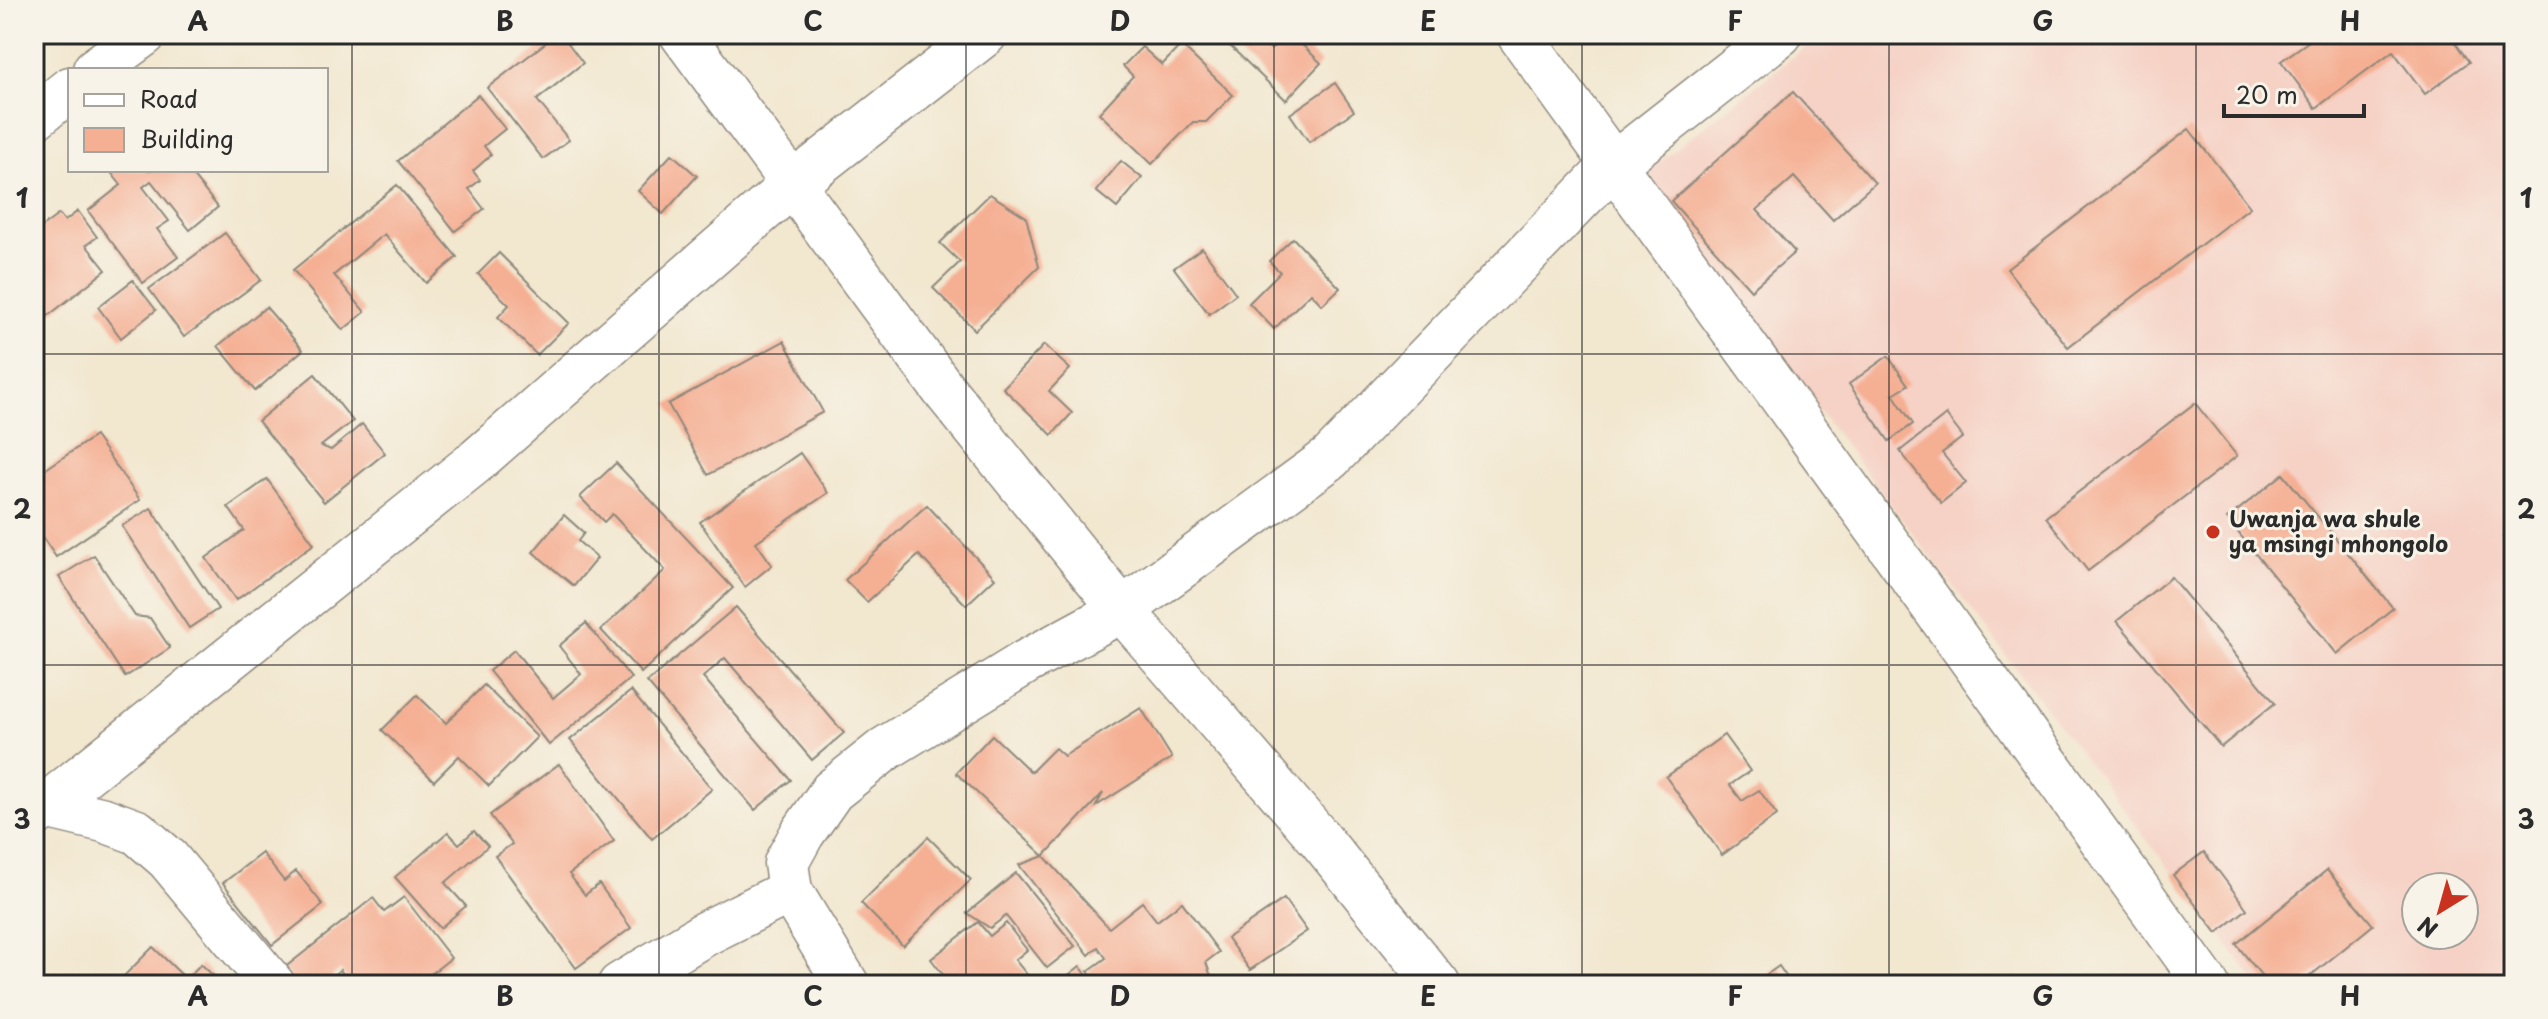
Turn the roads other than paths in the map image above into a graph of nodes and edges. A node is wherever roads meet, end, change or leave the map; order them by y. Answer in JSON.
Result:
{"nodes":[{"id":1,"x":144,"y":34,"type":"edge"},
{"id":2,"x":682,"y":34,"type":"edge"},
{"id":3,"x":985,"y":34,"type":"edge"},
{"id":4,"x":1519,"y":34,"type":"edge"},
{"id":5,"x":1780,"y":34,"type":"edge"},
{"id":6,"x":98,"y":68,"type":"edge"},
{"id":7,"x":68,"y":91,"type":"edge"},
{"id":8,"x":34,"y":118,"type":"edge"},
{"id":9,"x":1613,"y":165,"type":"junction"},
{"id":10,"x":793,"y":184,"type":"junction"},
{"id":11,"x":1122,"y":610,"type":"junction"},
{"id":12,"x":40,"y":811,"type":"edge"},
{"id":13,"x":790,"y":891,"type":"junction"},
{"id":14,"x":273,"y":985,"type":"edge"},
{"id":15,"x":620,"y":985,"type":"edge"},
{"id":16,"x":847,"y":985,"type":"edge"},
{"id":17,"x":1438,"y":985,"type":"edge"},
{"id":18,"x":2207,"y":985,"type":"edge"}],
"edges":[{"from":1,"to":6,"type":"street"},
{"from":2,"to":10,"type":"street"},
{"from":3,"to":10,"type":"street"},
{"from":4,"to":9,"type":"street"},
{"from":5,"to":9,"type":"street"},
{"from":7,"to":8,"type":"street"},
{"from":9,"to":11,"type":"street"},
{"from":9,"to":18,"type":"street"},
{"from":10,"to":11,"type":"street"},
{"from":10,"to":12,"type":"street"},
{"from":11,"to":13,"type":"street"},
{"from":11,"to":17,"type":"street"},
{"from":12,"to":14,"type":"street"},
{"from":13,"to":15,"type":"street"},
{"from":13,"to":16,"type":"street"}]}
